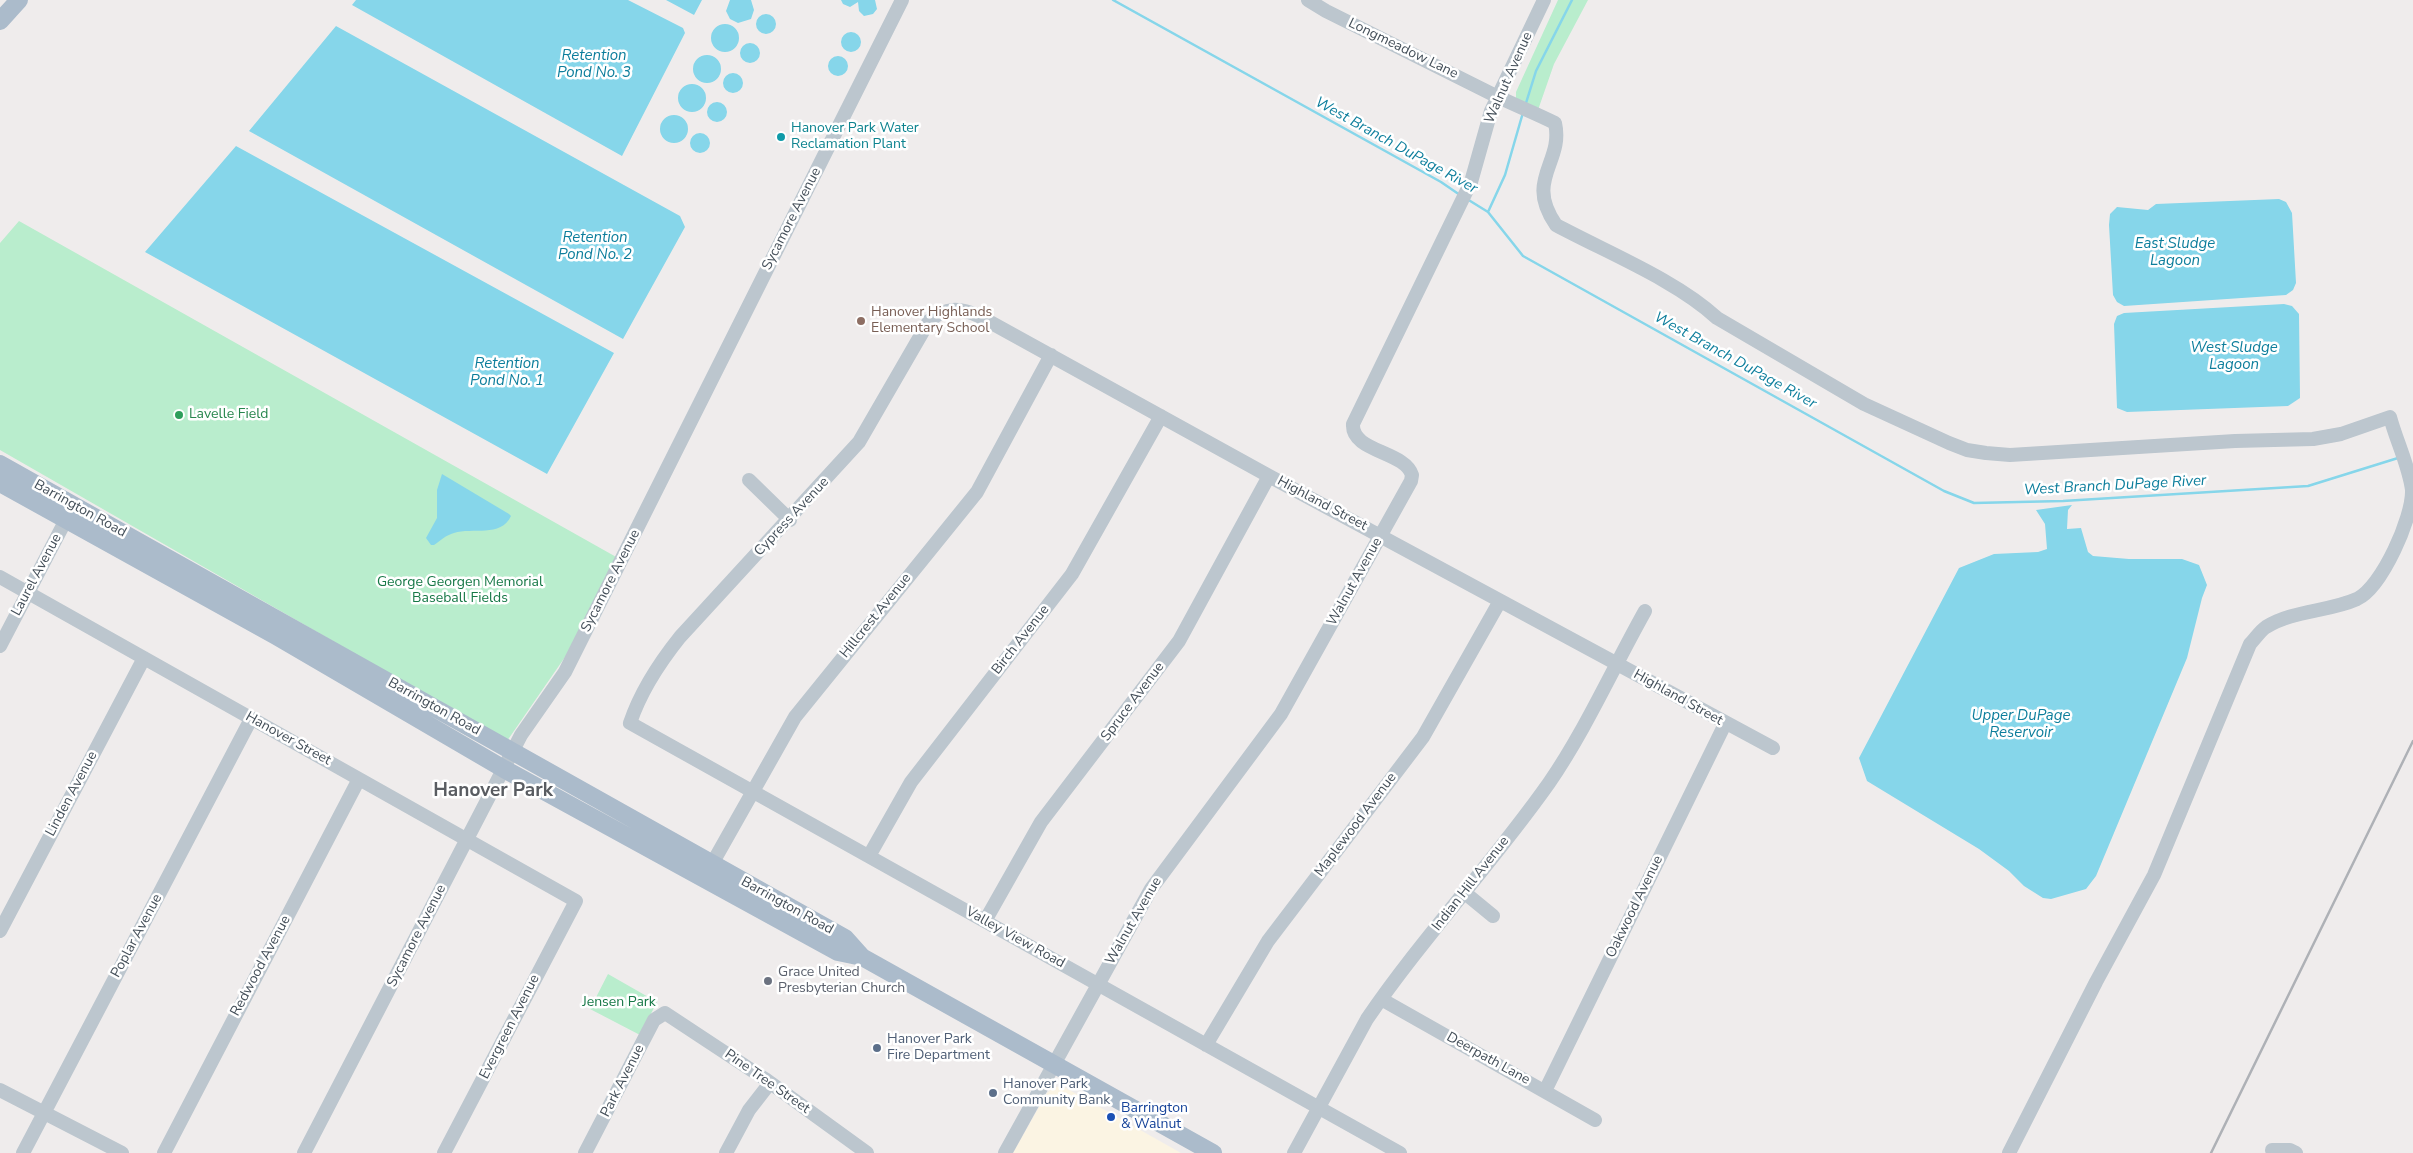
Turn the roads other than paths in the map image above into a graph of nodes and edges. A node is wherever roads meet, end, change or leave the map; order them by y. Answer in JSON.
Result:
{"nodes":[{"id":1,"x":19,"y":0,"type":"edge"},
{"id":2,"x":902,"y":0,"type":"edge"},
{"id":3,"x":1308,"y":0,"type":"edge"},
{"id":4,"x":1544,"y":0,"type":"edge"},
{"id":5,"x":0,"y":21,"type":"edge"},
{"id":6,"x":1497,"y":97,"type":"junction"},
{"id":7,"x":949,"y":309,"type":"joint"},
{"id":8,"x":1051,"y":355,"type":"junction"},
{"id":9,"x":1161,"y":416,"type":"junction"},
{"id":10,"x":0,"y":464,"type":"edge"},
{"id":11,"x":1269,"y":476,"type":"junction"},
{"id":12,"x":749,"y":480,"type":"dead end"},
{"id":13,"x":0,"y":483,"type":"edge"},
{"id":14,"x":70,"y":512,"type":"junction"},
{"id":15,"x":790,"y":520,"type":"junction"},
{"id":16,"x":1382,"y":536,"type":"junction"},
{"id":17,"x":0,"y":577,"type":"edge"},
{"id":18,"x":28,"y":592,"type":"junction"},
{"id":19,"x":1500,"y":601,"type":"junction"},
{"id":20,"x":1645,"y":611,"type":"dead end"},
{"id":21,"x":0,"y":646,"type":"edge"},
{"id":22,"x":144,"y":658,"type":"junction"},
{"id":23,"x":1615,"y":664,"type":"junction"},
{"id":24,"x":251,"y":718,"type":"junction"},
{"id":25,"x":630,"y":723,"type":"joint"},
{"id":26,"x":1725,"y":724,"type":"junction"},
{"id":27,"x":1773,"y":748,"type":"dead end"},
{"id":28,"x":513,"y":752,"type":"junction"},
{"id":29,"x":504,"y":769,"type":"junction"},
{"id":30,"x":359,"y":779,"type":"junction"},
{"id":31,"x":752,"y":791,"type":"junction"},
{"id":32,"x":467,"y":839,"type":"junction"},
{"id":33,"x":869,"y":856,"type":"junction"},
{"id":34,"x":708,"y":871,"type":"junction"},
{"id":35,"x":1464,"y":893,"type":"junction"},
{"id":36,"x":576,"y":901,"type":"joint"},
{"id":37,"x":1493,"y":916,"type":"dead end"},
{"id":38,"x":984,"y":921,"type":"junction"},
{"id":39,"x":0,"y":930,"type":"edge"},
{"id":40,"x":1097,"y":984,"type":"junction"},
{"id":41,"x":1381,"y":999,"type":"junction"},
{"id":42,"x":665,"y":1013,"type":"joint"},
{"id":43,"x":1206,"y":1045,"type":"junction"},
{"id":44,"x":1054,"y":1064,"type":"junction"},
{"id":45,"x":770,"y":1083,"type":"junction"},
{"id":46,"x":0,"y":1090,"type":"edge"},
{"id":47,"x":1545,"y":1091,"type":"junction"},
{"id":48,"x":1318,"y":1108,"type":"junction"},
{"id":49,"x":44,"y":1112,"type":"junction"},
{"id":50,"x":1595,"y":1120,"type":"dead end"},
{"id":51,"x":2272,"y":1150,"type":"dead end"},
{"id":52,"x":23,"y":1153,"type":"edge"},
{"id":53,"x":122,"y":1153,"type":"edge"},
{"id":54,"x":164,"y":1153,"type":"edge"},
{"id":55,"x":304,"y":1153,"type":"edge"},
{"id":56,"x":444,"y":1153,"type":"edge"},
{"id":57,"x":585,"y":1153,"type":"edge"},
{"id":58,"x":726,"y":1153,"type":"edge"},
{"id":59,"x":867,"y":1153,"type":"edge"},
{"id":60,"x":1005,"y":1153,"type":"edge"},
{"id":61,"x":1213,"y":1153,"type":"edge"},
{"id":62,"x":1294,"y":1153,"type":"edge"},
{"id":63,"x":1400,"y":1153,"type":"edge"},
{"id":64,"x":2008,"y":1153,"type":"edge"},
{"id":65,"x":2296,"y":1153,"type":"edge"}],
"edges":[{"from":1,"to":5,"type":"main road"},
{"from":2,"to":28,"type":"street","name":"Sycamore Avenue"},
{"from":3,"to":6,"type":"street","name":"Longmeadow Lane"},
{"from":4,"to":6,"type":"street","name":"Walnut Avenue"},
{"from":6,"to":16,"type":"street","name":"Walnut Avenue"},
{"from":6,"to":64,"type":"street","name":"Longmeadow Lane"},
{"from":7,"to":8,"type":"street","name":"Highland Street"},
{"from":7,"to":15,"type":"street","name":"Cypress Avenue"},
{"from":8,"to":9,"type":"street","name":"Highland Street"},
{"from":8,"to":31,"type":"street","name":"Hillcrest Avenue"},
{"from":9,"to":11,"type":"street","name":"Highland Street"},
{"from":9,"to":33,"type":"street","name":"Birch Avenue"},
{"from":10,"to":14,"type":"main road","name":"Barrington Road"},
{"from":11,"to":16,"type":"street","name":"Highland Street"},
{"from":11,"to":38,"type":"street","name":"Spruce Avenue"},
{"from":12,"to":15,"type":"street"},
{"from":13,"to":14,"type":"main road","name":"Barrington Road"},
{"from":14,"to":18,"type":"street","name":"Laurel Avenue"},
{"from":14,"to":28,"type":"main road","name":"Barrington Road"},
{"from":14,"to":29,"type":"main road","name":"Barrington Road"},
{"from":15,"to":25,"type":"street","name":"Cypress Avenue"},
{"from":16,"to":19,"type":"street","name":"Highland Street"},
{"from":16,"to":40,"type":"street","name":"Walnut Avenue"},
{"from":17,"to":18,"type":"street","name":"Hanover Street"},
{"from":18,"to":21,"type":"street","name":"Laurel Avenue"},
{"from":18,"to":22,"type":"street","name":"Hanover Street"},
{"from":19,"to":23,"type":"street","name":"Highland Street"},
{"from":19,"to":43,"type":"street","name":"Maplewood Avenue"},
{"from":20,"to":23,"type":"street","name":"Indian Hill Avenue"},
{"from":22,"to":24,"type":"street","name":"Hanover Street"},
{"from":22,"to":39,"type":"street","name":"Linden Avenue"},
{"from":23,"to":26,"type":"street","name":"Highland Street"},
{"from":23,"to":35,"type":"street","name":"Indian Hill Avenue"},
{"from":24,"to":30,"type":"street","name":"Hanover Street"},
{"from":24,"to":49,"type":"street","name":"Poplar Avenue"},
{"from":25,"to":31,"type":"street","name":"Valley View Road"},
{"from":26,"to":27,"type":"street","name":"Highland Street"},
{"from":26,"to":47,"type":"street","name":"Oakwood Avenue"},
{"from":28,"to":29,"type":"street","name":"Sycamore Avenue"},
{"from":28,"to":34,"type":"main road","name":"Barrington Road"},
{"from":29,"to":32,"type":"street","name":"Sycamore Avenue"},
{"from":29,"to":34,"type":"main road","name":"Barrington Road"},
{"from":30,"to":32,"type":"street","name":"Hanover Street"},
{"from":30,"to":54,"type":"street","name":"Redwood Avenue"},
{"from":31,"to":33,"type":"street","name":"Valley View Road"},
{"from":31,"to":34,"type":"street","name":"Hillcrest Avenue"},
{"from":32,"to":36,"type":"street","name":"Hanover Street"},
{"from":32,"to":55,"type":"street","name":"Sycamore Avenue"},
{"from":33,"to":38,"type":"street","name":"Valley View Road"},
{"from":34,"to":44,"type":"main road","name":"Barrington Road"},
{"from":35,"to":37,"type":"street"},
{"from":35,"to":41,"type":"street","name":"Indian Hill Avenue"},
{"from":36,"to":56,"type":"street","name":"Evergreen Avenue"},
{"from":38,"to":40,"type":"street","name":"Valley View Road"},
{"from":40,"to":43,"type":"street","name":"Valley View Road"},
{"from":40,"to":44,"type":"street","name":"Walnut Avenue"},
{"from":41,"to":47,"type":"street","name":"Deerpath Lane"},
{"from":41,"to":48,"type":"street","name":"Indian Hill Avenue"},
{"from":42,"to":45,"type":"street","name":"Pine Tree Street"},
{"from":42,"to":57,"type":"street","name":"Park Avenue"},
{"from":43,"to":48,"type":"street","name":"Valley View Road"},
{"from":44,"to":60,"type":"street","name":"Walnut Avenue"},
{"from":44,"to":61,"type":"main road","name":"Barrington Road"},
{"from":45,"to":58,"type":"street"},
{"from":45,"to":59,"type":"street","name":"Pine Tree Street"},
{"from":46,"to":49,"type":"street"},
{"from":47,"to":50,"type":"street","name":"Deerpath Lane"},
{"from":48,"to":62,"type":"street","name":"Indian Hill Avenue"},
{"from":48,"to":63,"type":"street","name":"Valley View Road"},
{"from":49,"to":52,"type":"street","name":"Poplar Avenue"},
{"from":49,"to":53,"type":"street"},
{"from":51,"to":65,"type":"street"}]}
